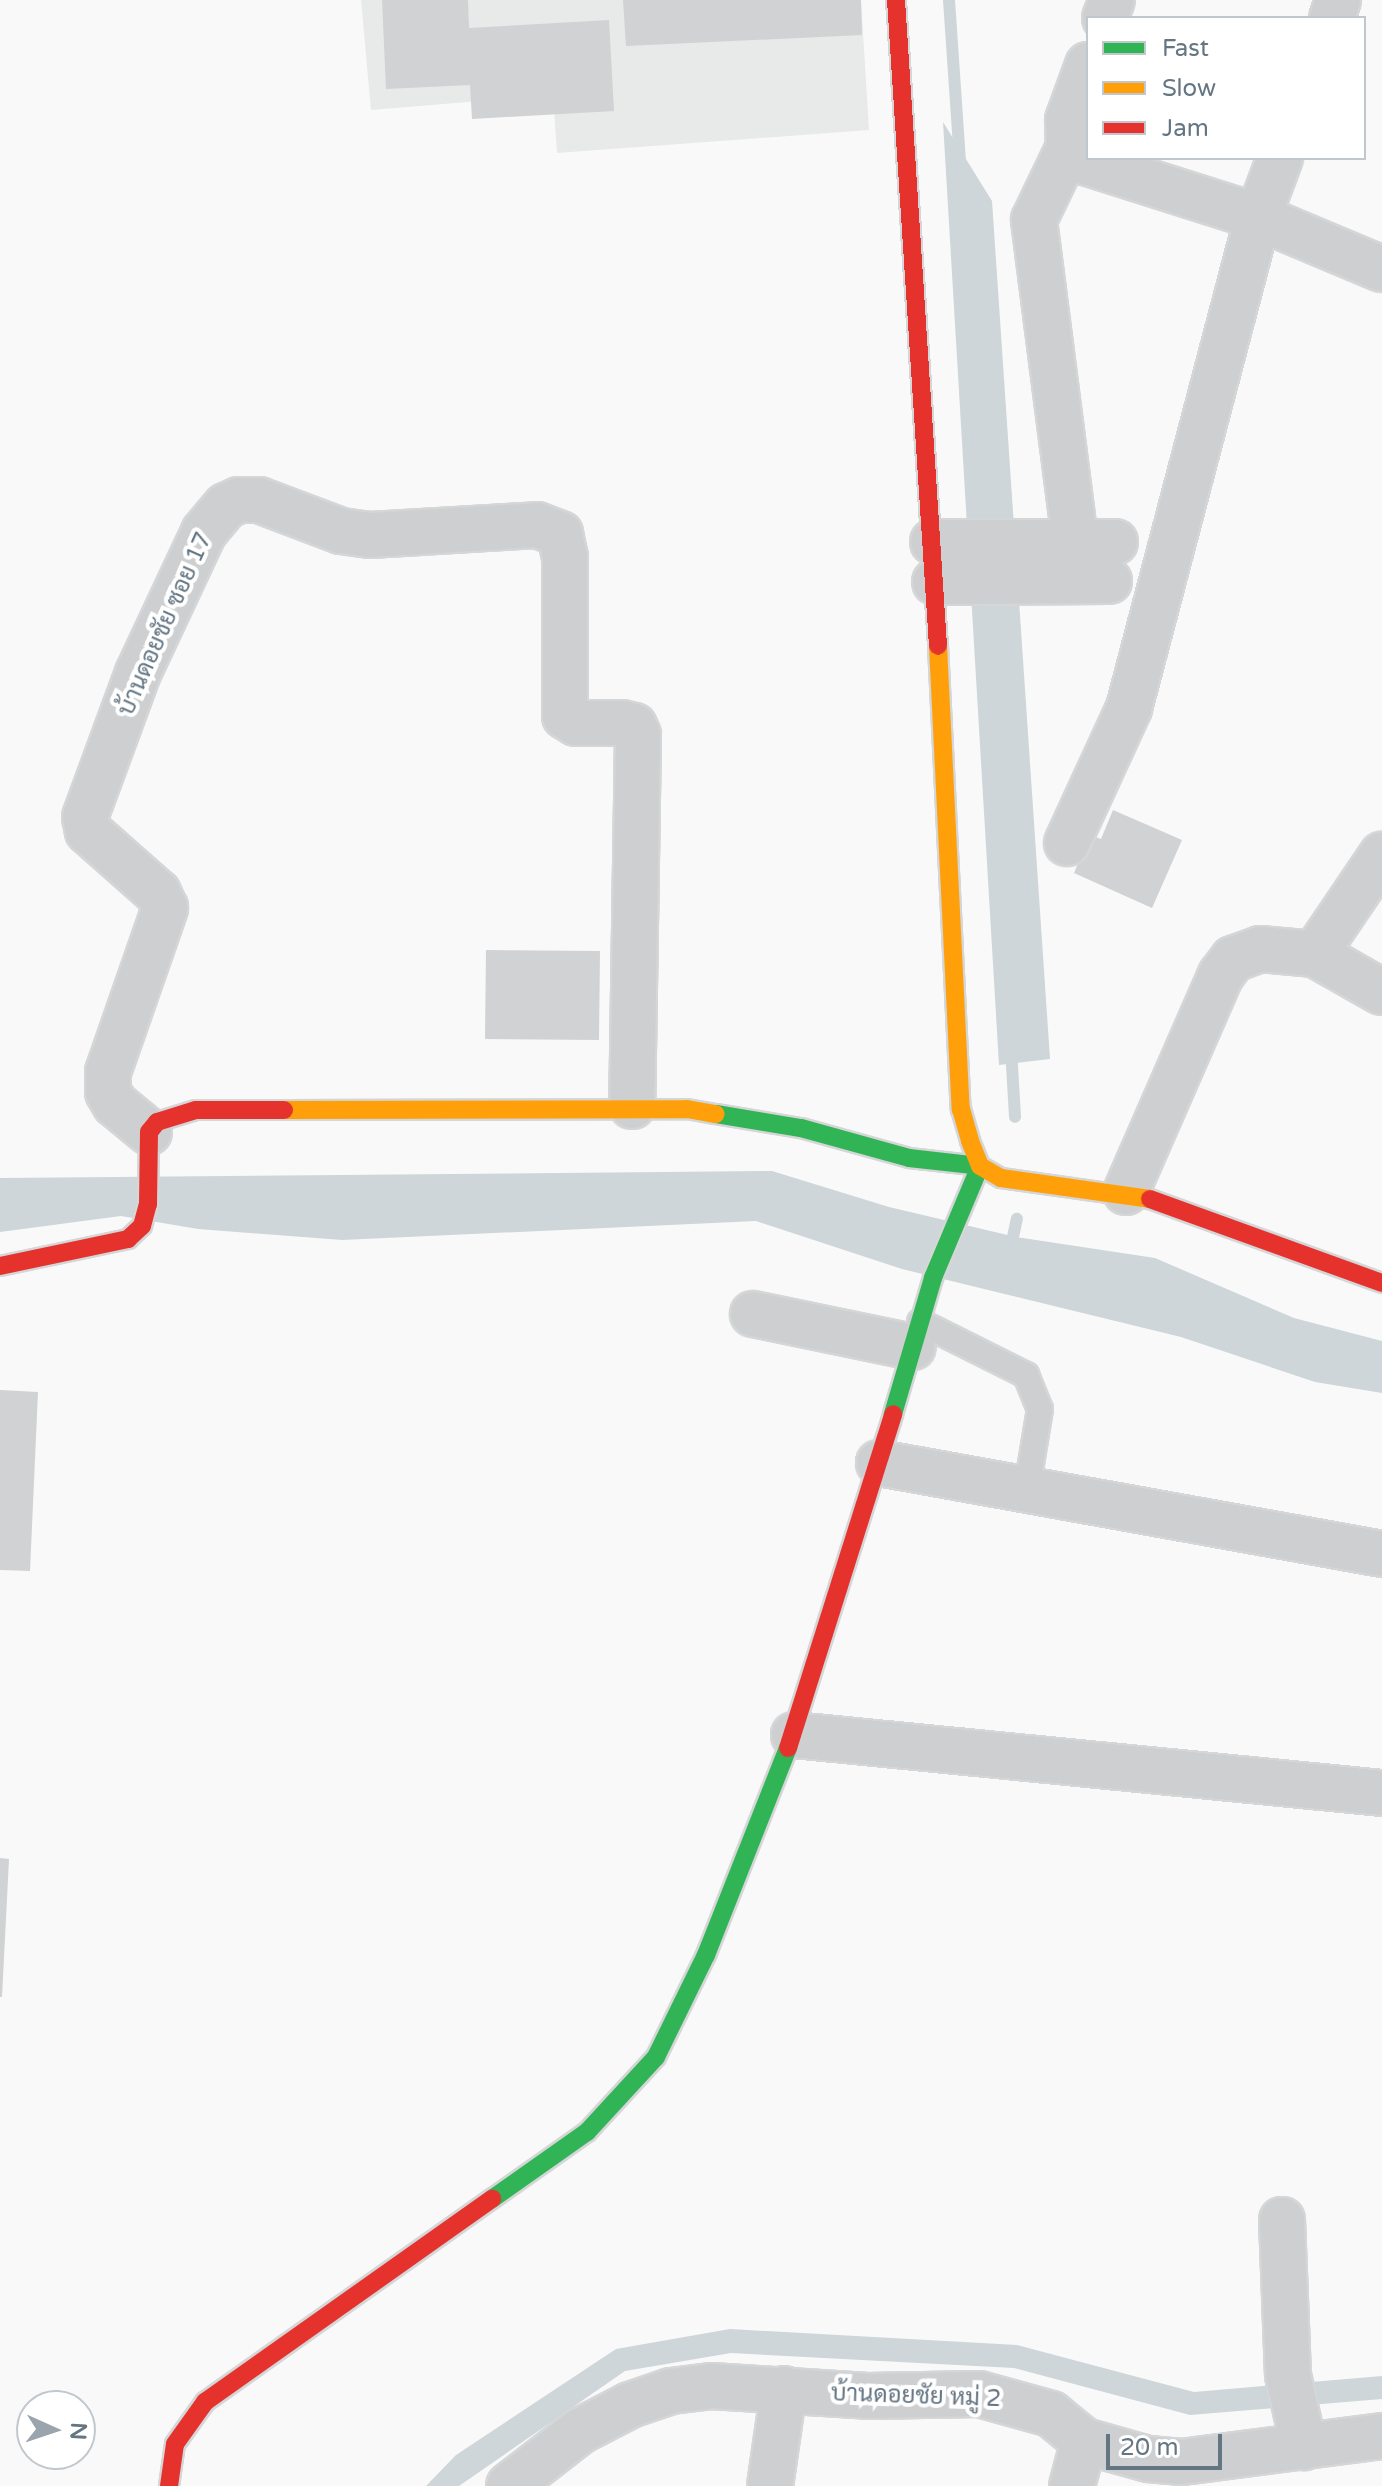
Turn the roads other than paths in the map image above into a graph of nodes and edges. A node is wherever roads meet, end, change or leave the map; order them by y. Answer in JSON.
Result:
{"nodes":[{"id":1,"x":896,"y":0,"type":"edge"},
{"id":2,"x":1086,"y":70,"type":"edge"},
{"id":3,"x":1069,"y":147,"type":"junction"},
{"id":4,"x":1279,"y":160,"type":"edge"},
{"id":5,"x":1258,"y":217,"type":"junction"},
{"id":6,"x":1382,"y":269,"type":"edge"},
{"id":7,"x":1080,"y":557,"type":"junction"},
{"id":8,"x":950,"y":562,"type":"junction"},
{"id":9,"x":1164,"y":570,"type":"junction"},
{"id":10,"x":1067,"y":843,"type":"dead end"},
{"id":11,"x":1382,"y":855,"type":"edge"},
{"id":12,"x":1315,"y":954,"type":"junction"},
{"id":13,"x":1382,"y":992,"type":"edge"},
{"id":14,"x":632,"y":1106,"type":"junction"},
{"id":15,"x":148,"y":1143,"type":"junction"},
{"id":16,"x":980,"y":1166,"type":"junction"},
{"id":17,"x":1126,"y":1192,"type":"junction"},
{"id":18,"x":0,"y":1266,"type":"edge"},
{"id":19,"x":1382,"y":1283,"type":"edge"},
{"id":20,"x":753,"y":1314,"type":"dead end"},
{"id":21,"x":917,"y":1334,"type":"junction"},
{"id":22,"x":879,"y":1463,"type":"junction"},
{"id":23,"x":1030,"y":1470,"type":"dead end"},
{"id":24,"x":1382,"y":1554,"type":"edge"},
{"id":25,"x":794,"y":1735,"type":"junction"},
{"id":26,"x":1382,"y":1793,"type":"edge"},
{"id":27,"x":1282,"y":2220,"type":"dead end"},
{"id":28,"x":784,"y":2389,"type":"junction"},
{"id":29,"x":1382,"y":2436,"type":"edge"},
{"id":30,"x":1084,"y":2441,"type":"junction"},
{"id":31,"x":1304,"y":2447,"type":"junction"},
{"id":32,"x":169,"y":2486,"type":"edge"},
{"id":33,"x":509,"y":2486,"type":"edge"},
{"id":34,"x":770,"y":2486,"type":"edge"},
{"id":35,"x":1072,"y":2486,"type":"edge"}],
"edges":[{"from":1,"to":8,"type":"street"},
{"from":2,"to":3,"type":"street"},
{"from":3,"to":5,"type":"street"},
{"from":3,"to":7,"type":"street"},
{"from":4,"to":5,"type":"street"},
{"from":5,"to":6,"type":"street"},
{"from":5,"to":9,"type":"street"},
{"from":7,"to":8,"type":"street"},
{"from":7,"to":9,"type":"street"},
{"from":8,"to":16,"type":"street"},
{"from":9,"to":10,"type":"street"},
{"from":11,"to":12,"type":"street"},
{"from":12,"to":13,"type":"street"},
{"from":12,"to":17,"type":"street"},
{"from":14,"to":15,"type":"street"},
{"from":14,"to":15,"type":"street","name":"บ้านดอยชัย ซอย 17"},
{"from":14,"to":16,"type":"street"},
{"from":15,"to":18,"type":"street"},
{"from":16,"to":17,"type":"street"},
{"from":16,"to":21,"type":"street"},
{"from":17,"to":19,"type":"street"},
{"from":20,"to":21,"type":"street"},
{"from":21,"to":22,"type":"street"},
{"from":21,"to":23,"type":"lane"},
{"from":22,"to":24,"type":"street"},
{"from":22,"to":25,"type":"street"},
{"from":25,"to":26,"type":"street"},
{"from":25,"to":32,"type":"street"},
{"from":27,"to":31,"type":"street"},
{"from":28,"to":30,"type":"street","name":"บ้านดอยชัย หมู่ 2"},
{"from":28,"to":33,"type":"street","name":"บ้านดอยชัย หมู่ 2"},
{"from":28,"to":34,"type":"street"},
{"from":29,"to":31,"type":"street","name":"บ้านดอยชัย หมู่ 2"},
{"from":30,"to":31,"type":"street","name":"บ้านดอยชัย หมู่ 2"},
{"from":30,"to":35,"type":"street"}]}
